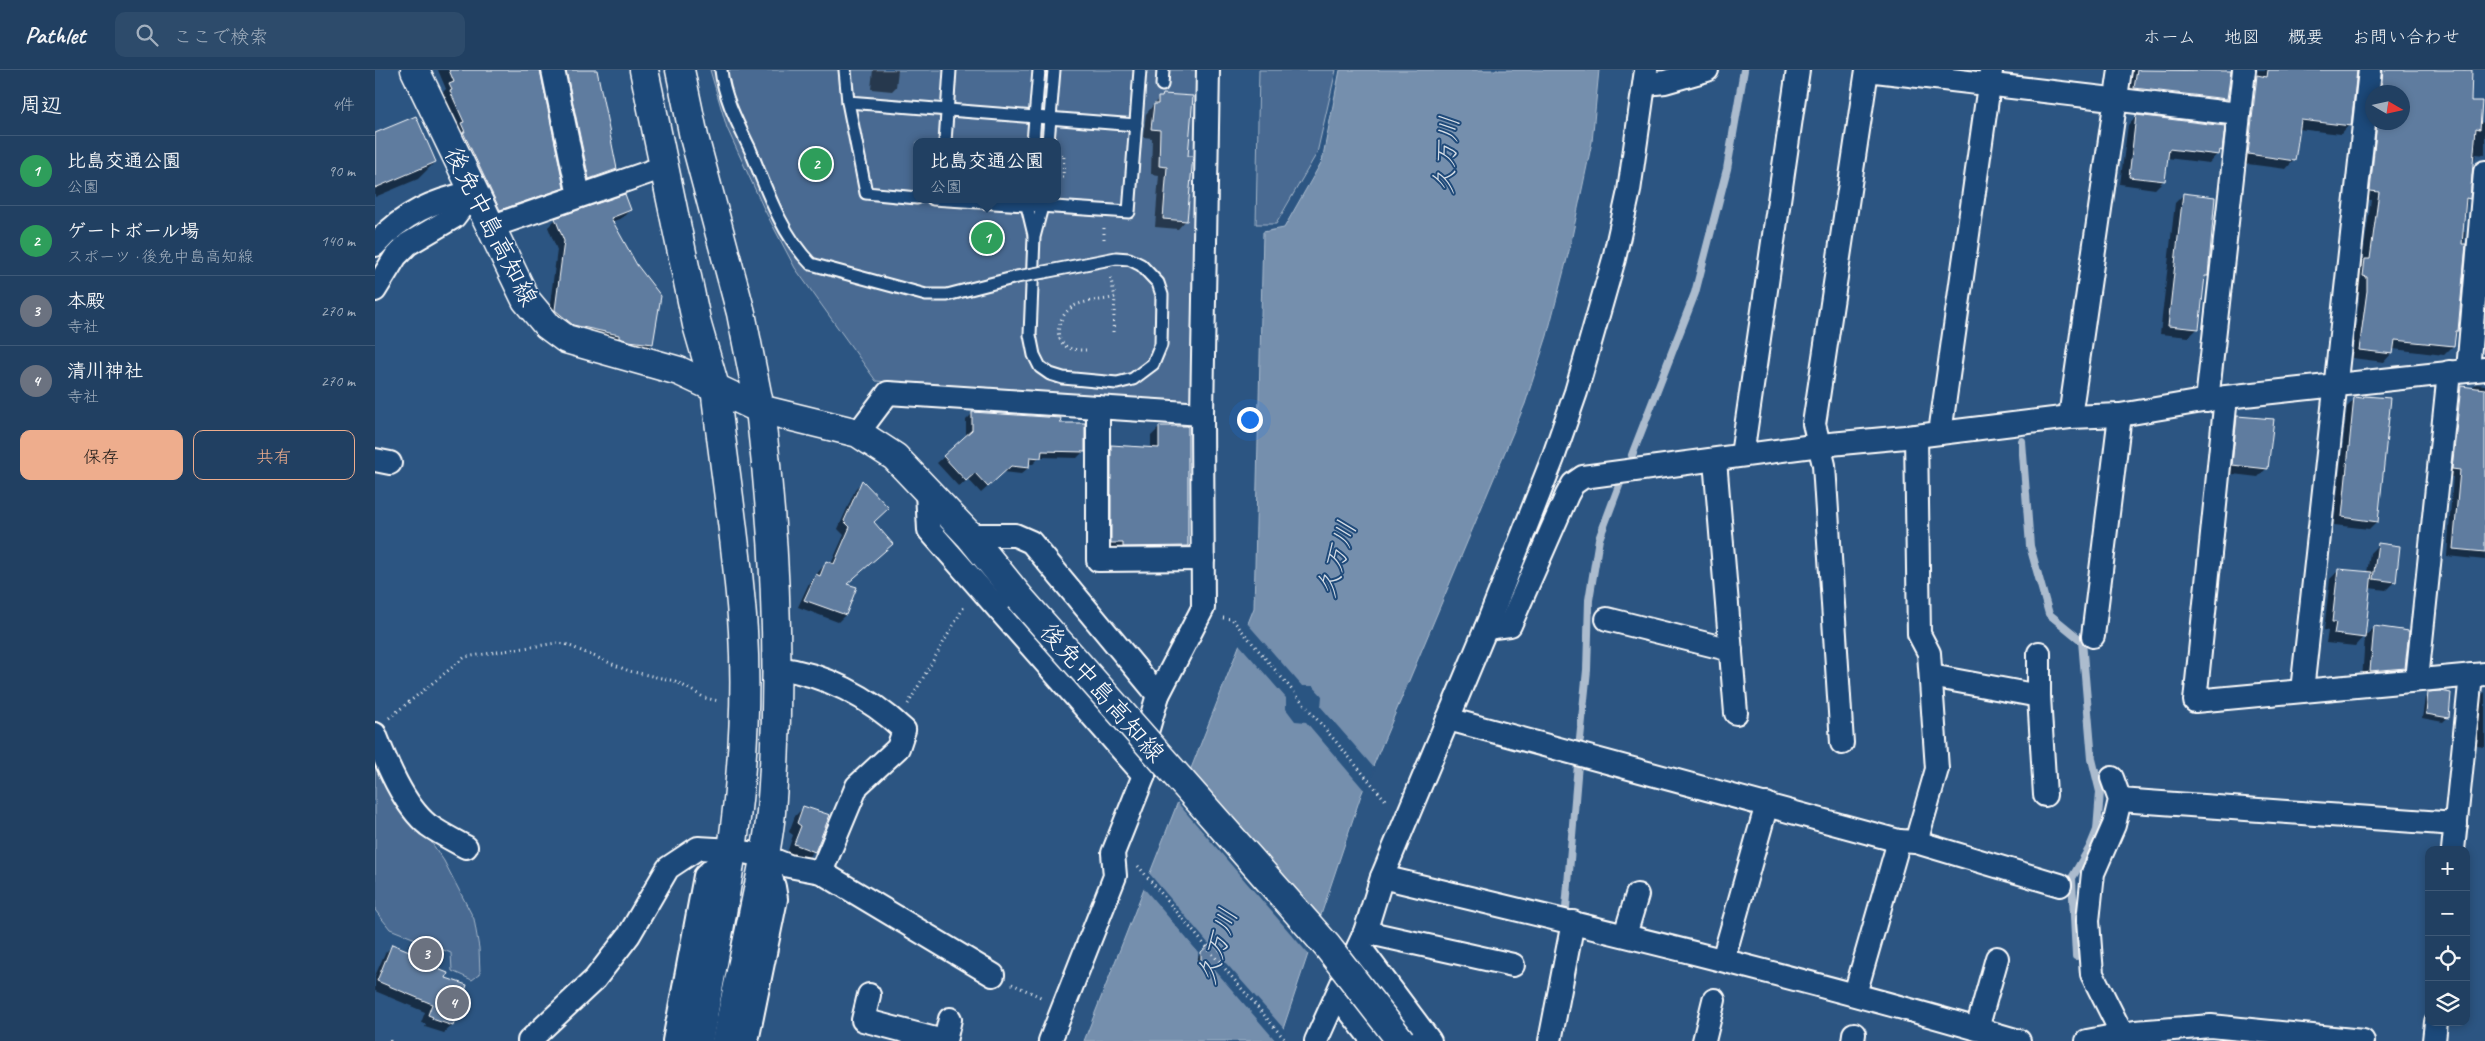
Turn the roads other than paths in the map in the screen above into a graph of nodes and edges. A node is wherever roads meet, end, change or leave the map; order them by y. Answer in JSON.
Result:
{"nodes":[{"id":1,"x":415,"y":70,"type":"edge"},
{"id":2,"x":553,"y":70,"type":"edge"},
{"id":3,"x":644,"y":70,"type":"edge"},
{"id":4,"x":680,"y":70,"type":"edge"},
{"id":5,"x":721,"y":70,"type":"edge"},
{"id":6,"x":845,"y":70,"type":"edge"},
{"id":7,"x":950,"y":70,"type":"edge"},
{"id":8,"x":1039,"y":70,"type":"edge"},
{"id":9,"x":1054,"y":70,"type":"edge"},
{"id":10,"x":1140,"y":70,"type":"edge"},
{"id":11,"x":1163,"y":70,"type":"edge"},
{"id":12,"x":1208,"y":70,"type":"edge"},
{"id":13,"x":1707,"y":70,"type":"edge"},
{"id":14,"x":1798,"y":70,"type":"edge"},
{"id":15,"x":1867,"y":70,"type":"edge"},
{"id":16,"x":2120,"y":70,"type":"edge"},
{"id":17,"x":2244,"y":70,"type":"edge"},
{"id":18,"x":2370,"y":70,"type":"edge"},
{"id":19,"x":1646,"y":77,"type":"edge"},
{"id":20,"x":1991,"y":77,"type":"edge"},
{"id":21,"x":1162,"y":85,"type":"dead end"},
{"id":22,"x":2116,"y":99,"type":"junction"},
{"id":23,"x":848,"y":102,"type":"junction"},
{"id":24,"x":947,"y":110,"type":"junction"},
{"id":25,"x":2239,"y":114,"type":"junction"},
{"id":26,"x":1035,"y":117,"type":"junction"},
{"id":27,"x":1049,"y":119,"type":"junction"},
{"id":28,"x":1136,"y":125,"type":"junction"},
{"id":29,"x":945,"y":138,"type":"edge"},
{"id":30,"x":1033,"y":138,"type":"edge"},
{"id":31,"x":1048,"y":138,"type":"edge"},
{"id":32,"x":664,"y":167,"type":"junction"},
{"id":33,"x":2485,"y":172,"type":"edge"},
{"id":34,"x":473,"y":192,"type":"junction"},
{"id":35,"x":579,"y":196,"type":"junction"},
{"id":36,"x":913,"y":198,"type":"edge"},
{"id":37,"x":1027,"y":203,"type":"edge"},
{"id":38,"x":1043,"y":204,"type":"edge"},
{"id":39,"x":490,"y":227,"type":"junction"},
{"id":40,"x":1035,"y":237,"type":"junction"},
{"id":41,"x":375,"y":245,"type":"edge"},
{"id":42,"x":375,"y":290,"type":"edge"},
{"id":43,"x":2467,"y":370,"type":"edge"},
{"id":44,"x":2336,"y":385,"type":"junction"},
{"id":45,"x":715,"y":387,"type":"junction"},
{"id":46,"x":2216,"y":399,"type":"junction"},
{"id":47,"x":1098,"y":407,"type":"junction"},
{"id":48,"x":761,"y":409,"type":"junction"},
{"id":49,"x":1203,"y":414,"type":"junction"},
{"id":50,"x":2119,"y":415,"type":"junction"},
{"id":51,"x":2070,"y":417,"type":"junction"},
{"id":52,"x":858,"y":433,"type":"junction"},
{"id":53,"x":1940,"y":433,"type":"junction"},
{"id":54,"x":1916,"y":436,"type":"junction"},
{"id":55,"x":1820,"y":445,"type":"junction"},
{"id":56,"x":1742,"y":455,"type":"junction"},
{"id":57,"x":1715,"y":460,"type":"junction"},
{"id":58,"x":927,"y":492,"type":"junction"},
{"id":59,"x":969,"y":535,"type":"junction"},
{"id":60,"x":1203,"y":559,"type":"junction"},
{"id":61,"x":1607,"y":619,"type":"dead end"},
{"id":62,"x":1486,"y":628,"type":"junction"},
{"id":63,"x":2093,"y":636,"type":"dead end"},
{"id":64,"x":1731,"y":650,"type":"junction"},
{"id":65,"x":2039,"y":652,"type":"dead end"},
{"id":66,"x":777,"y":668,"type":"junction"},
{"id":67,"x":2478,"y":674,"type":"edge"},
{"id":68,"x":1931,"y":676,"type":"junction"},
{"id":69,"x":2417,"y":680,"type":"junction"},
{"id":70,"x":2302,"y":691,"type":"junction"},
{"id":71,"x":1158,"y":695,"type":"junction"},
{"id":72,"x":2039,"y":696,"type":"junction"},
{"id":73,"x":1736,"y":712,"type":"dead end"},
{"id":74,"x":1448,"y":719,"type":"junction"},
{"id":75,"x":379,"y":729,"type":"edge"},
{"id":76,"x":1842,"y":743,"type":"dead end"},
{"id":77,"x":1144,"y":776,"type":"junction"},
{"id":78,"x":2112,"y":778,"type":"dead end"},
{"id":79,"x":2045,"y":795,"type":"dead end"},
{"id":80,"x":2120,"y":800,"type":"junction"},
{"id":81,"x":1767,"y":804,"type":"junction"},
{"id":82,"x":2456,"y":824,"type":"junction"},
{"id":83,"x":1908,"y":842,"type":"junction"},
{"id":84,"x":2453,"y":846,"type":"edge"},
{"id":85,"x":465,"y":847,"type":"dead end"},
{"id":86,"x":733,"y":850,"type":"junction"},
{"id":87,"x":764,"y":856,"type":"junction"},
{"id":88,"x":821,"y":872,"type":"junction"},
{"id":89,"x":1382,"y":877,"type":"junction"},
{"id":90,"x":2060,"y":885,"type":"dead end"},
{"id":91,"x":1637,"y":895,"type":"dead end"},
{"id":92,"x":1573,"y":922,"type":"junction"},
{"id":93,"x":1625,"y":936,"type":"junction"},
{"id":94,"x":1362,"y":939,"type":"junction"},
{"id":95,"x":1997,"y":958,"type":"dead end"},
{"id":96,"x":1723,"y":960,"type":"junction"},
{"id":97,"x":1513,"y":965,"type":"dead end"},
{"id":98,"x":993,"y":975,"type":"road end"},
{"id":99,"x":1339,"y":982,"type":"junction"},
{"id":100,"x":1855,"y":994,"type":"junction"},
{"id":101,"x":869,"y":995,"type":"dead end"},
{"id":102,"x":1713,"y":1000,"type":"dead end"},
{"id":103,"x":950,"y":1019,"type":"dead end"},
{"id":104,"x":2436,"y":1026,"type":"edge"},
{"id":105,"x":1977,"y":1029,"type":"junction"},
{"id":106,"x":2122,"y":1034,"type":"junction"},
{"id":107,"x":2263,"y":1035,"type":"edge"},
{"id":108,"x":529,"y":1041,"type":"edge"},
{"id":109,"x":674,"y":1041,"type":"edge"},
{"id":110,"x":698,"y":1041,"type":"edge"},
{"id":111,"x":726,"y":1041,"type":"edge"},
{"id":112,"x":747,"y":1041,"type":"edge"},
{"id":113,"x":944,"y":1041,"type":"edge"},
{"id":114,"x":1051,"y":1041,"type":"edge"},
{"id":115,"x":1316,"y":1041,"type":"edge"},
{"id":116,"x":1373,"y":1041,"type":"edge"},
{"id":117,"x":1401,"y":1041,"type":"edge"},
{"id":118,"x":1430,"y":1041,"type":"edge"},
{"id":119,"x":1550,"y":1041,"type":"edge"},
{"id":120,"x":1704,"y":1041,"type":"edge"},
{"id":121,"x":2019,"y":1041,"type":"edge"},
{"id":122,"x":2087,"y":1041,"type":"edge"},
{"id":123,"x":2363,"y":1041,"type":"edge"},
{"id":124,"x":2434,"y":1041,"type":"edge"}],
"edges":[{"from":1,"to":34,"type":"main road","name":"後免中島高知線"},
{"from":2,"to":35,"type":"street"},
{"from":3,"to":32,"type":"main road"},
{"from":4,"to":48,"type":"main road"},
{"from":5,"to":40,"type":"lane","bridge":true},
{"from":6,"to":23,"type":"lane"},
{"from":7,"to":24,"type":"lane"},
{"from":8,"to":26,"type":"lane"},
{"from":9,"to":27,"type":"lane"},
{"from":10,"to":28,"type":"lane"},
{"from":11,"to":21,"type":"lane"},
{"from":12,"to":49,"type":"street"},
{"from":13,"to":19,"type":"street"},
{"from":14,"to":56,"type":"street"},
{"from":15,"to":20,"type":"street"},
{"from":15,"to":55,"type":"street"},
{"from":16,"to":22,"type":"street"},
{"from":17,"to":25,"type":"street"},
{"from":18,"to":44,"type":"street"},
{"from":19,"to":62,"type":"street"},
{"from":20,"to":22,"type":"street"},
{"from":20,"to":53,"type":"street"},
{"from":22,"to":25,"type":"street"},
{"from":22,"to":51,"type":"street"},
{"from":23,"to":24,"type":"lane"},
{"from":23,"to":36,"type":"lane"},
{"from":24,"to":26,"type":"lane"},
{"from":24,"to":29,"type":"lane"},
{"from":25,"to":46,"type":"street"},
{"from":26,"to":27,"type":"lane"},
{"from":26,"to":30,"type":"lane"},
{"from":27,"to":28,"type":"lane"},
{"from":27,"to":31,"type":"lane"},
{"from":28,"to":38,"type":"lane"},
{"from":32,"to":35,"type":"street"},
{"from":32,"to":45,"type":"main road"},
{"from":33,"to":43,"type":"street"},
{"from":34,"to":39,"type":"main road","name":"後免中島高知線"},
{"from":34,"to":41,"type":"street"},
{"from":34,"to":42,"type":"street"},
{"from":35,"to":39,"type":"street"},
{"from":37,"to":38,"type":"lane"},
{"from":37,"to":40,"type":"lane"},
{"from":38,"to":40,"type":"lane"},
{"from":39,"to":45,"type":"main road","name":"後免中島高知線"},
{"from":43,"to":44,"type":"street"},
{"from":43,"to":69,"type":"street"},
{"from":44,"to":46,"type":"street"},
{"from":44,"to":70,"type":"street"},
{"from":45,"to":48,"type":"main road","name":"後免中島高知線"},
{"from":45,"to":86,"type":"main road"},
{"from":46,"to":50,"type":"street"},
{"from":46,"to":70,"type":"street"},
{"from":47,"to":49,"type":"street"},
{"from":47,"to":52,"type":"street"},
{"from":47,"to":60,"type":"street"},
{"from":48,"to":52,"type":"main road","name":"後免中島高知線"},
{"from":48,"to":66,"type":"main road"},
{"from":49,"to":60,"type":"street"},
{"from":50,"to":51,"type":"street"},
{"from":50,"to":63,"type":"street"},
{"from":51,"to":53,"type":"street"},
{"from":52,"to":58,"type":"main road","name":"後免中島高知線"},
{"from":53,"to":54,"type":"street"},
{"from":54,"to":55,"type":"street"},
{"from":54,"to":68,"type":"street"},
{"from":55,"to":56,"type":"street"},
{"from":55,"to":76,"type":"street"},
{"from":56,"to":57,"type":"street"},
{"from":57,"to":62,"type":"street"},
{"from":57,"to":64,"type":"street"},
{"from":58,"to":59,"type":"main road","name":"後免中島高知線"},
{"from":58,"to":77,"type":"street"},
{"from":59,"to":71,"type":"street"},
{"from":59,"to":117,"type":"main road","name":"後免中島高知線","bridge":true},
{"from":60,"to":71,"type":"street"},
{"from":61,"to":64,"type":"street"},
{"from":62,"to":74,"type":"street"},
{"from":64,"to":73,"type":"street"},
{"from":65,"to":72,"type":"street"},
{"from":66,"to":87,"type":"main road"},
{"from":66,"to":88,"type":"street"},
{"from":67,"to":69,"type":"street"},
{"from":67,"to":82,"type":"street"},
{"from":68,"to":72,"type":"street"},
{"from":68,"to":83,"type":"street"},
{"from":69,"to":70,"type":"street"},
{"from":71,"to":77,"type":"street"},
{"from":72,"to":79,"type":"street"},
{"from":74,"to":81,"type":"street"},
{"from":74,"to":89,"type":"street"},
{"from":75,"to":85,"type":"street"},
{"from":77,"to":114,"type":"street"},
{"from":78,"to":80,"type":"street"},
{"from":80,"to":82,"type":"street"},
{"from":80,"to":106,"type":"street"},
{"from":81,"to":83,"type":"street"},
{"from":81,"to":96,"type":"street"},
{"from":82,"to":84,"type":"street"},
{"from":83,"to":90,"type":"street"},
{"from":83,"to":100,"type":"street"},
{"from":86,"to":87,"type":"street"},
{"from":86,"to":108,"type":"street"},
{"from":86,"to":109,"type":"street"},
{"from":86,"to":110,"type":"main road"},
{"from":87,"to":88,"type":"street"},
{"from":87,"to":111,"type":"main road"},
{"from":87,"to":112,"type":"street"},
{"from":88,"to":98,"type":"street"},
{"from":89,"to":92,"type":"street"},
{"from":89,"to":94,"type":"street"},
{"from":91,"to":93,"type":"street"},
{"from":92,"to":93,"type":"street"},
{"from":92,"to":119,"type":"street"},
{"from":93,"to":96,"type":"street"},
{"from":94,"to":97,"type":"street"},
{"from":94,"to":99,"type":"street"},
{"from":94,"to":118,"type":"street"},
{"from":95,"to":105,"type":"street"},
{"from":96,"to":100,"type":"street"},
{"from":99,"to":115,"type":"street"},
{"from":99,"to":116,"type":"street"},
{"from":100,"to":105,"type":"street"},
{"from":101,"to":113,"type":"street"},
{"from":102,"to":120,"type":"street"},
{"from":103,"to":113,"type":"street"},
{"from":104,"to":124,"type":"street"},
{"from":105,"to":121,"type":"street"},
{"from":106,"to":107,"type":"street"},
{"from":106,"to":122,"type":"street"},
{"from":107,"to":123,"type":"street"}]}
